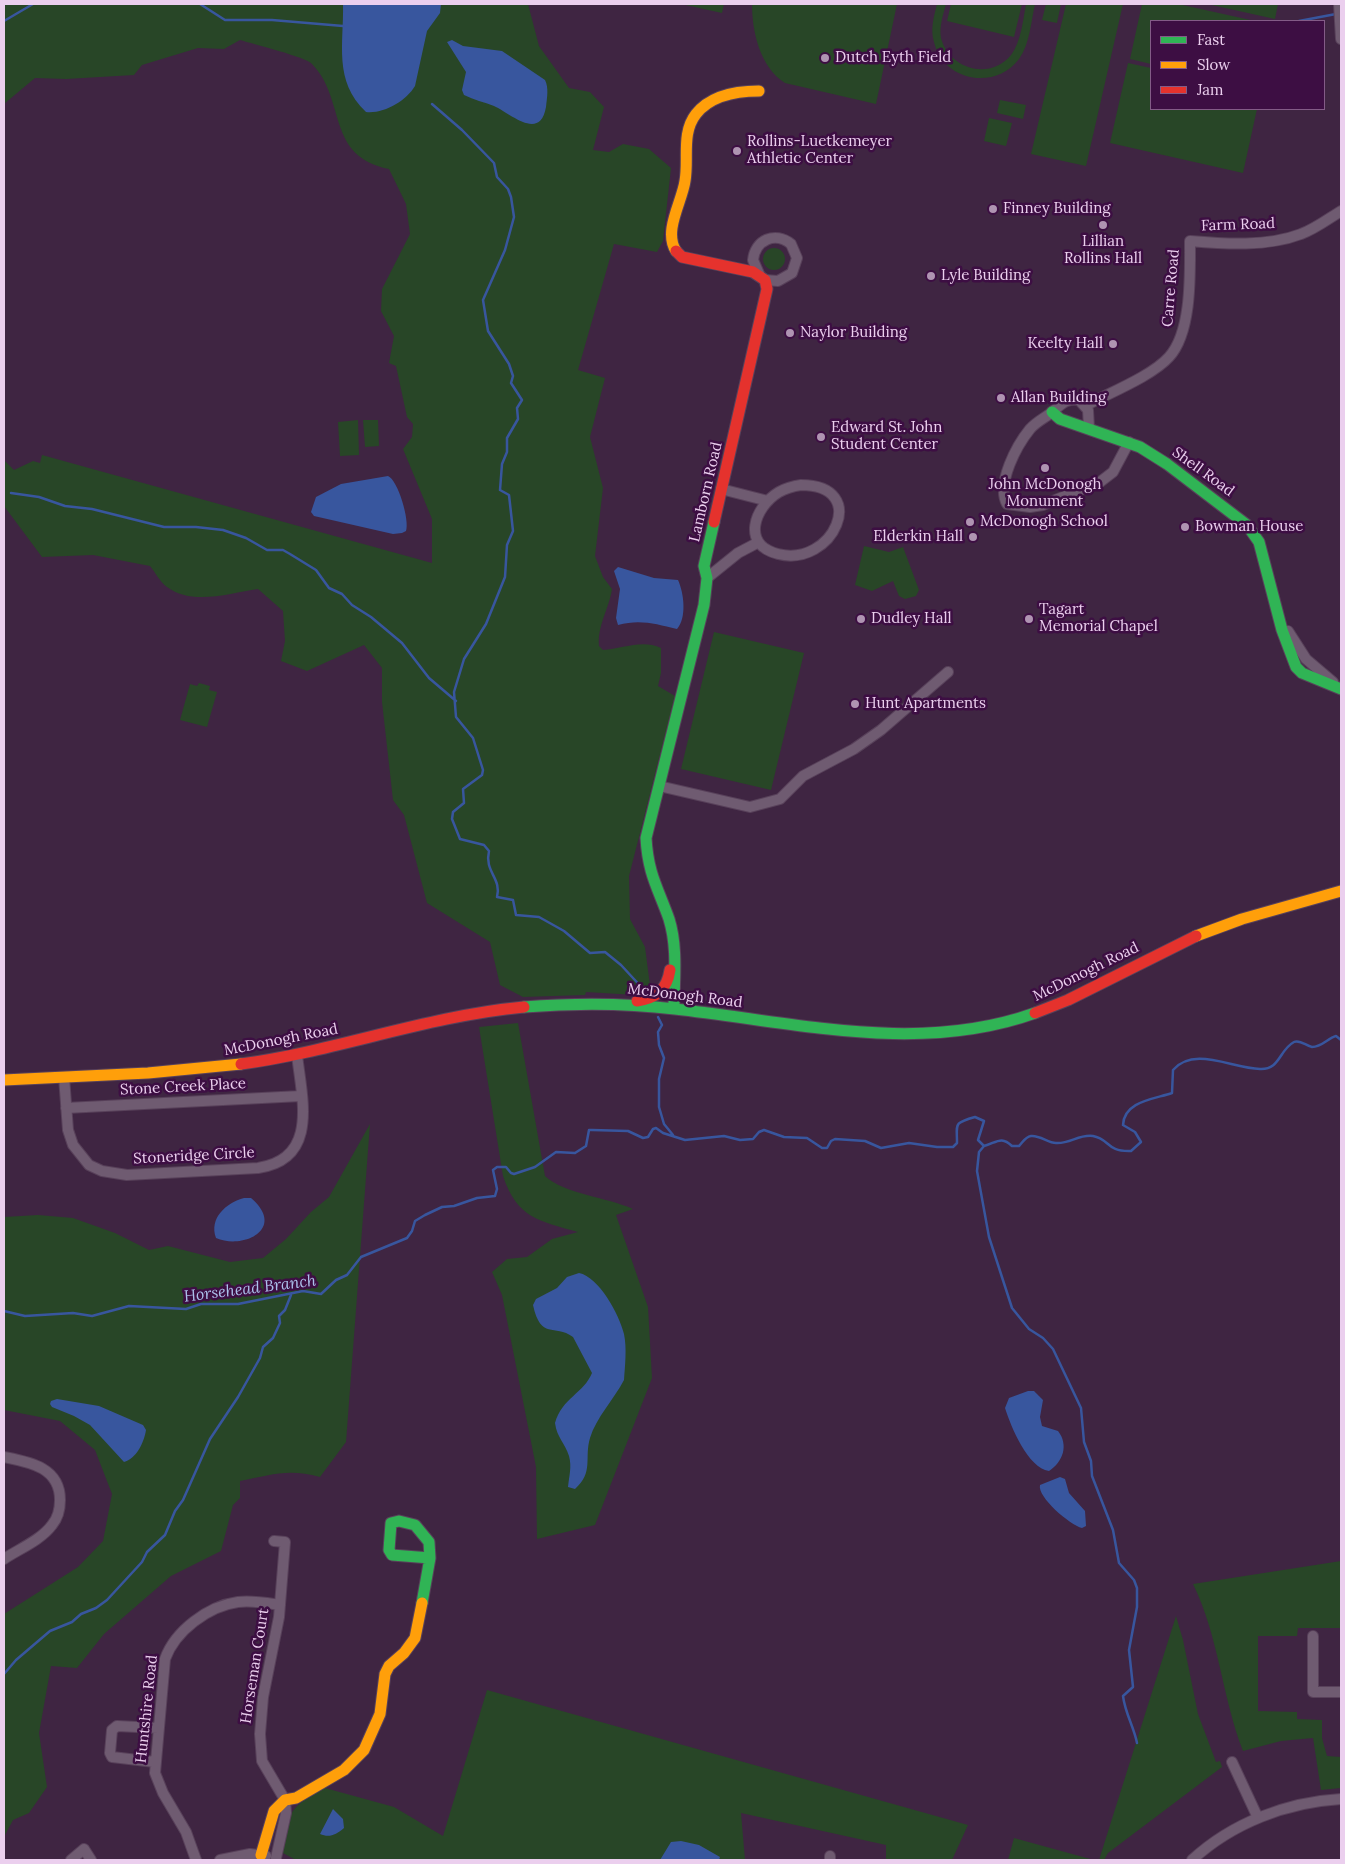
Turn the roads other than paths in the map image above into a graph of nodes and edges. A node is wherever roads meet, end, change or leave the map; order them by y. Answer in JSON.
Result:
{"nodes":[{"id":1,"x":1339,"y":4,"type":"edge"},
{"id":2,"x":1341,"y":39,"type":"edge"},
{"id":3,"x":758,"y":91,"type":"dead end"},
{"id":4,"x":1340,"y":210,"type":"edge"},
{"id":5,"x":1190,"y":241,"type":"joint"},
{"id":6,"x":762,"y":278,"type":"junction"},
{"id":7,"x":1085,"y":406,"type":"junction"},
{"id":8,"x":1052,"y":412,"type":"junction"},
{"id":9,"x":1089,"y":428,"type":"junction"},
{"id":10,"x":1129,"y":442,"type":"junction"},
{"id":11,"x":721,"y":490,"type":"junction"},
{"id":12,"x":768,"y":500,"type":"junction"},
{"id":13,"x":757,"y":543,"type":"junction"},
{"id":14,"x":706,"y":578,"type":"junction"},
{"id":15,"x":948,"y":672,"type":"dead end"},
{"id":16,"x":1341,"y":689,"type":"edge"},
{"id":17,"x":659,"y":786,"type":"junction"},
{"id":18,"x":1341,"y":891,"type":"edge"},
{"id":19,"x":672,"y":932,"type":"junction"},
{"id":20,"x":623,"y":1004,"type":"junction"},
{"id":21,"x":674,"y":1008,"type":"junction"},
{"id":22,"x":296,"y":1055,"type":"junction"},
{"id":23,"x":64,"y":1077,"type":"junction"},
{"id":24,"x":43,"y":1078,"type":"junction"},
{"id":25,"x":4,"y":1080,"type":"edge"},
{"id":26,"x":4,"y":1090,"type":"edge"},
{"id":27,"x":302,"y":1096,"type":"junction"},
{"id":28,"x":66,"y":1108,"type":"junction"},
{"id":29,"x":4,"y":1458,"type":"edge"},
{"id":30,"x":274,"y":1541,"type":"dead end"},
{"id":31,"x":430,"y":1558,"type":"dead end"},
{"id":32,"x":4,"y":1559,"type":"edge"},
{"id":33,"x":280,"y":1604,"type":"junction"},
{"id":34,"x":1313,"y":1636,"type":"dead end"},
{"id":35,"x":1341,"y":1692,"type":"edge"},
{"id":36,"x":158,"y":1728,"type":"junction"},
{"id":37,"x":155,"y":1762,"type":"junction"},
{"id":38,"x":1232,"y":1762,"type":"dead end"},
{"id":39,"x":1341,"y":1799,"type":"edge"},
{"id":40,"x":285,"y":1800,"type":"junction"},
{"id":41,"x":1258,"y":1818,"type":"junction"},
{"id":42,"x":261,"y":1855,"type":"junction"},
{"id":43,"x":279,"y":1859,"type":"edge"},
{"id":44,"x":71,"y":1860,"type":"edge"},
{"id":45,"x":90,"y":1860,"type":"edge"},
{"id":46,"x":196,"y":1860,"type":"edge"},
{"id":47,"x":220,"y":1860,"type":"edge"},
{"id":48,"x":1192,"y":1860,"type":"edge"}],
"edges":[{"from":1,"to":2,"type":"street"},
{"from":3,"to":6,"type":"street"},
{"from":4,"to":5,"type":"street","name":"Farm Road"},
{"from":5,"to":7,"type":"street","name":"Carre Road"},
{"from":6,"to":6,"type":"street"},
{"from":6,"to":11,"type":"street","name":"Lamborn Road"},
{"from":7,"to":8,"type":"street"},
{"from":7,"to":9,"type":"street"},
{"from":8,"to":9,"type":"street","name":"Shell Road"},
{"from":8,"to":10,"type":"street"},
{"from":9,"to":10,"type":"street","name":"Shell Road"},
{"from":10,"to":16,"type":"street","name":"Shell Road"},
{"from":11,"to":12,"type":"street"},
{"from":11,"to":14,"type":"street","name":"Lamborn Road"},
{"from":12,"to":13,"type":"street"},
{"from":12,"to":13,"type":"street"},
{"from":13,"to":14,"type":"street"},
{"from":14,"to":17,"type":"street","name":"Lamborn Road"},
{"from":15,"to":17,"type":"street"},
{"from":17,"to":19,"type":"street","name":"Lamborn Road"},
{"from":18,"to":21,"type":"street","name":"McDonogh Road"},
{"from":19,"to":20,"type":"street"},
{"from":19,"to":21,"type":"street","name":"Lamborn Road"},
{"from":20,"to":21,"type":"street","name":"McDonogh Road"},
{"from":20,"to":22,"type":"street","name":"McDonogh Road"},
{"from":22,"to":23,"type":"street","name":"McDonogh Road"},
{"from":22,"to":27,"type":"street","name":"Stoneridge Circle"},
{"from":23,"to":24,"type":"street","name":"McDonogh Road"},
{"from":23,"to":28,"type":"street","name":"Stoneridge Circle"},
{"from":24,"to":25,"type":"street","name":"McDonogh Road"},
{"from":24,"to":26,"type":"street"},
{"from":27,"to":28,"type":"street","name":"Stone Creek Place"},
{"from":27,"to":28,"type":"street","name":"Stoneridge Circle"},
{"from":29,"to":32,"type":"street"},
{"from":30,"to":33,"type":"street","name":"Horseman Court"},
{"from":31,"to":40,"type":"street"},
{"from":33,"to":36,"type":"street","name":"Huntshire Road"},
{"from":33,"to":40,"type":"street","name":"Horseman Court"},
{"from":34,"to":35,"type":"street"},
{"from":36,"to":37,"type":"street","name":"Huntshire Road"},
{"from":36,"to":37,"type":"street"},
{"from":37,"to":46,"type":"street","name":"Huntshire Road"},
{"from":38,"to":41,"type":"street"},
{"from":39,"to":41,"type":"street"},
{"from":40,"to":42,"type":"street"},
{"from":40,"to":43,"type":"street"},
{"from":41,"to":48,"type":"street"},
{"from":42,"to":43,"type":"street"},
{"from":42,"to":47,"type":"street"},
{"from":44,"to":45,"type":"street"}]}
